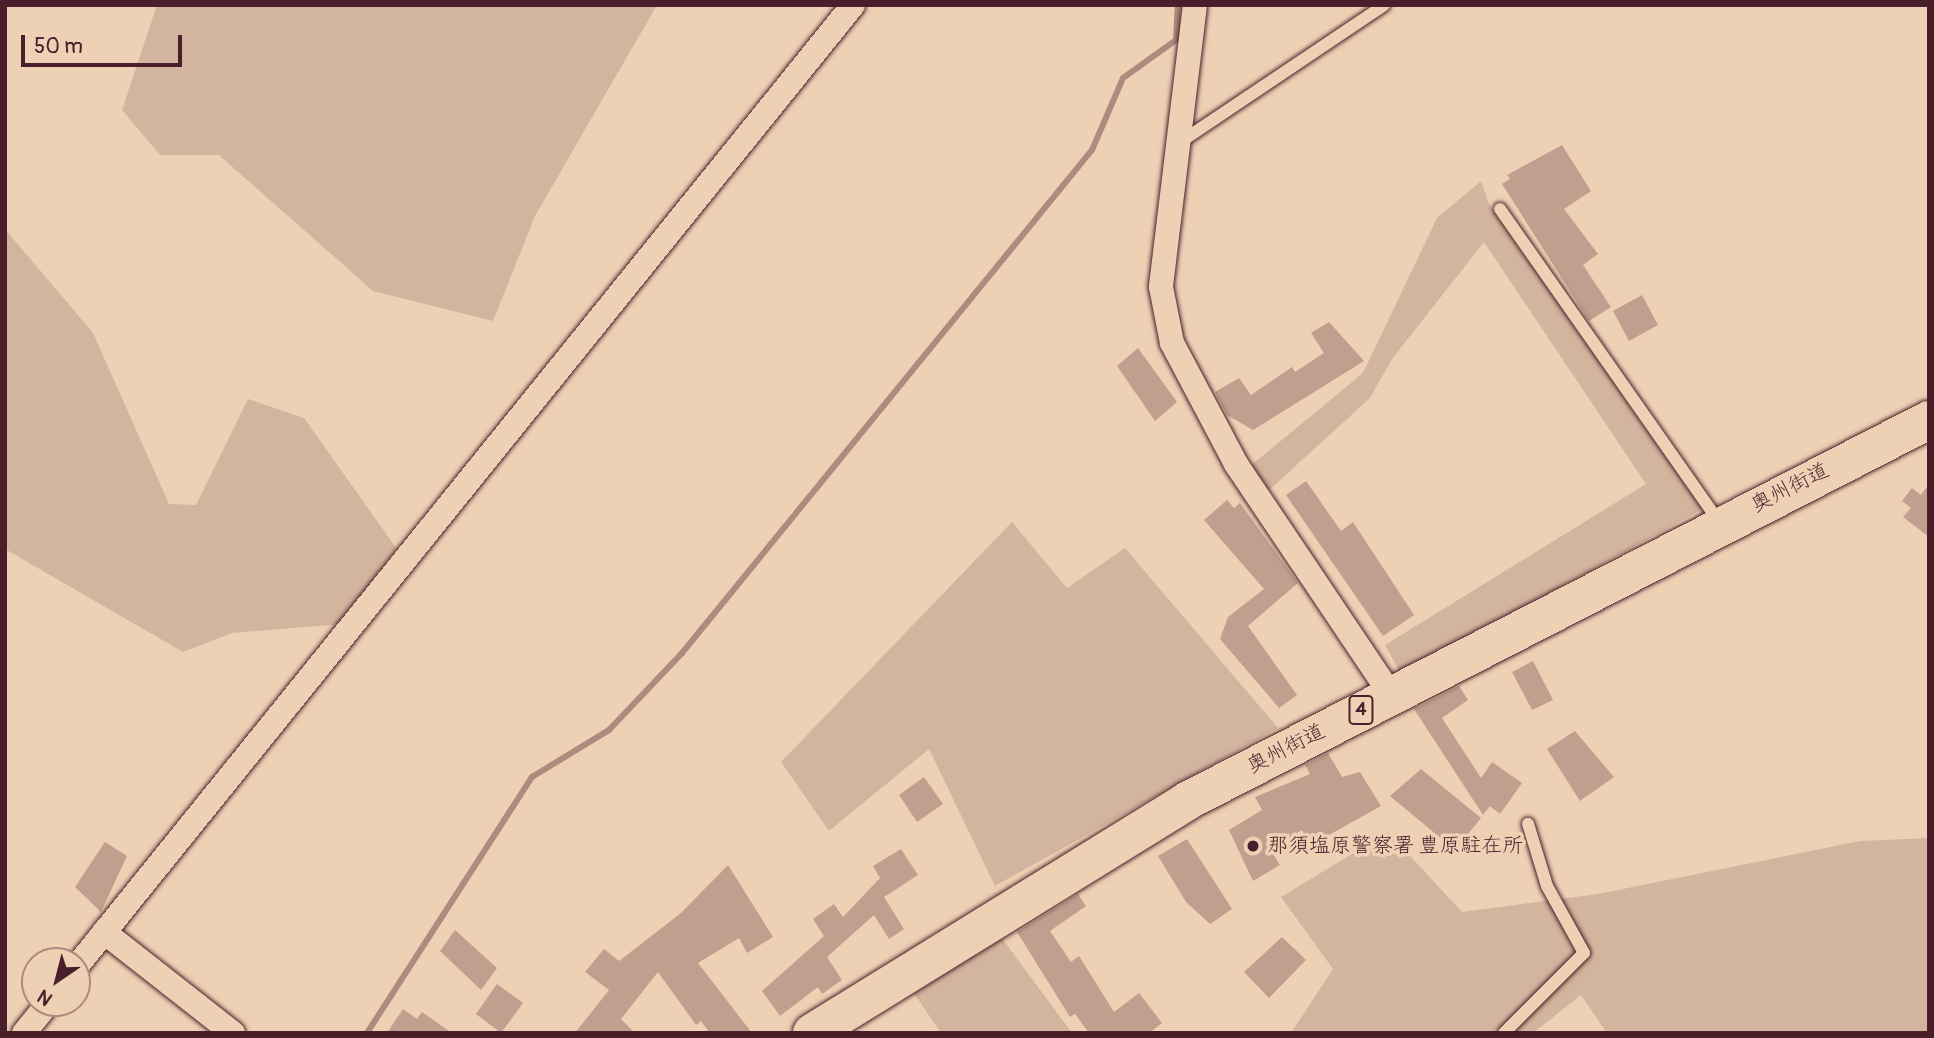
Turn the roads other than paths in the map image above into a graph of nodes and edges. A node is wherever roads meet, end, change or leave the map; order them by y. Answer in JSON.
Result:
{"nodes":[{"id":1,"x":853,"y":5,"type":"edge"},
{"id":2,"x":1195,"y":5,"type":"edge"},
{"id":3,"x":1384,"y":5,"type":"edge"},
{"id":4,"x":1178,"y":143,"type":"junction"},
{"id":5,"x":1500,"y":209,"type":"dead end"},
{"id":6,"x":1929,"y":420,"type":"edge"},
{"id":7,"x":1721,"y":523,"type":"junction"},
{"id":8,"x":1391,"y":695,"type":"junction"},
{"id":9,"x":1528,"y":824,"type":"dead end"},
{"id":10,"x":104,"y":932,"type":"junction"},
{"id":11,"x":91,"y":948,"type":"edge"},
{"id":12,"x":37,"y":1017,"type":"edge"},
{"id":13,"x":24,"y":1033,"type":"edge"},
{"id":14,"x":233,"y":1033,"type":"edge"},
{"id":15,"x":812,"y":1033,"type":"edge"},
{"id":16,"x":1504,"y":1033,"type":"edge"}],
"edges":[{"from":1,"to":10,"type":"street"},
{"from":2,"to":4,"type":"street"},
{"from":3,"to":4,"type":"lane"},
{"from":4,"to":8,"type":"street"},
{"from":5,"to":7,"type":"lane"},
{"from":6,"to":7,"type":"highway","name":"奥州街道","number":"4"},
{"from":7,"to":8,"type":"highway","name":"奥州街道","number":"4"},
{"from":8,"to":15,"type":"highway","name":"奥州街道","number":"4"},
{"from":9,"to":16,"type":"lane"},
{"from":10,"to":11,"type":"street"},
{"from":10,"to":14,"type":"street"},
{"from":12,"to":13,"type":"street"}]}
